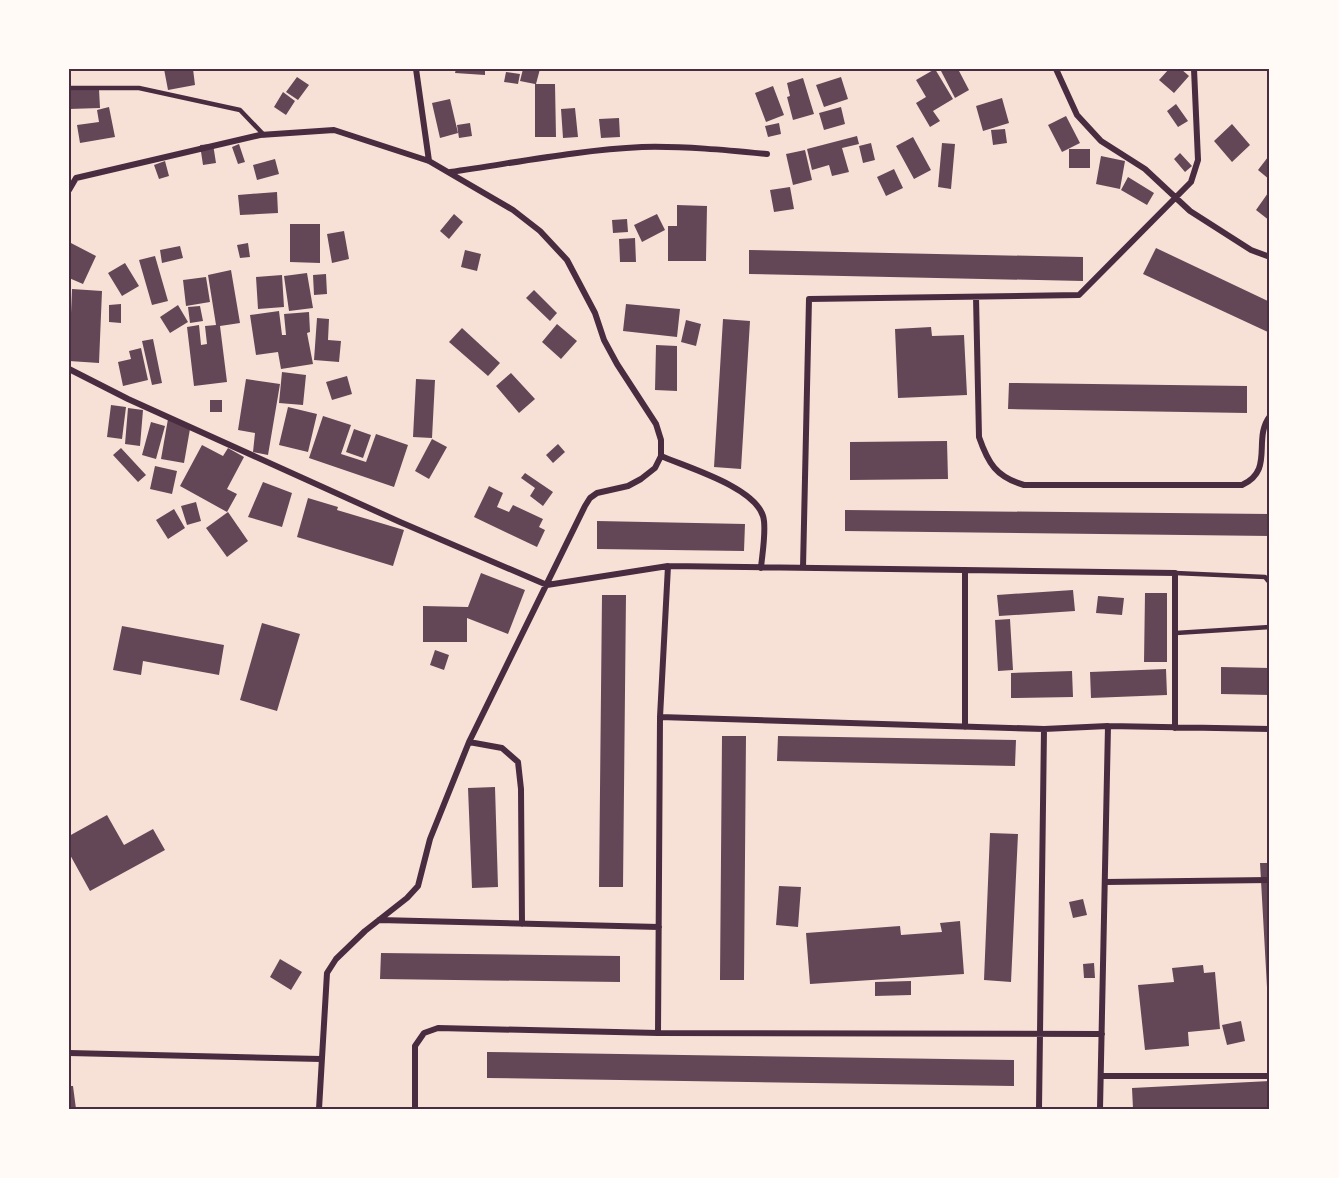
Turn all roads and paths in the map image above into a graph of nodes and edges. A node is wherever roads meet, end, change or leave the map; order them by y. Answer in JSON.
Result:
{"nodes":[{"id":1,"x":416,"y":69,"type":"edge"},
{"id":2,"x":1056,"y":69,"type":"edge"},
{"id":3,"x":1194,"y":69,"type":"edge"},
{"id":4,"x":69,"y":88,"type":"edge"},
{"id":5,"x":264,"y":135,"type":"junction"},
{"id":6,"x":767,"y":154,"type":"dead end"},
{"id":7,"x":429,"y":161,"type":"junction"},
{"id":8,"x":449,"y":172,"type":"junction"},
{"id":9,"x":69,"y":190,"type":"edge"},
{"id":10,"x":1176,"y":197,"type":"junction"},
{"id":11,"x":1270,"y":257,"type":"edge"},
{"id":12,"x":976,"y":297,"type":"junction"},
{"id":13,"x":69,"y":369,"type":"edge"},
{"id":14,"x":1270,"y":416,"type":"edge"},
{"id":15,"x":661,"y":456,"type":"junction"},
{"id":16,"x":668,"y":566,"type":"junction"},
{"id":17,"x":761,"y":568,"type":"junction"},
{"id":18,"x":803,"y":568,"type":"junction"},
{"id":19,"x":965,"y":571,"type":"junction"},
{"id":20,"x":1175,"y":573,"type":"junction"},
{"id":21,"x":1270,"y":583,"type":"edge"},
{"id":22,"x":547,"y":585,"type":"junction"},
{"id":23,"x":1270,"y":627,"type":"edge"},
{"id":24,"x":1176,"y":633,"type":"junction"},
{"id":25,"x":660,"y":717,"type":"junction"},
{"id":26,"x":1108,"y":726,"type":"junction"},
{"id":27,"x":965,"y":727,"type":"junction"},
{"id":28,"x":1175,"y":728,"type":"junction"},
{"id":29,"x":1044,"y":729,"type":"junction"},
{"id":30,"x":1270,"y":729,"type":"edge"},
{"id":31,"x":469,"y":742,"type":"junction"},
{"id":32,"x":1270,"y":880,"type":"edge"},
{"id":33,"x":1105,"y":882,"type":"junction"},
{"id":34,"x":379,"y":920,"type":"junction"},
{"id":35,"x":522,"y":924,"type":"junction"},
{"id":36,"x":658,"y":927,"type":"junction"},
{"id":37,"x":658,"y":1033,"type":"junction"},
{"id":38,"x":1102,"y":1034,"type":"junction"},
{"id":39,"x":1040,"y":1035,"type":"junction"},
{"id":40,"x":69,"y":1053,"type":"edge"},
{"id":41,"x":321,"y":1059,"type":"junction"},
{"id":42,"x":1101,"y":1076,"type":"junction"},
{"id":43,"x":1270,"y":1076,"type":"edge"},
{"id":44,"x":319,"y":1109,"type":"edge"},
{"id":45,"x":415,"y":1109,"type":"edge"},
{"id":46,"x":1039,"y":1109,"type":"edge"},
{"id":47,"x":1100,"y":1109,"type":"edge"}],
"edges":[{"from":1,"to":7,"type":"street"},
{"from":2,"to":10,"type":"street"},
{"from":3,"to":10,"type":"street"},
{"from":4,"to":5,"type":"lane"},
{"from":5,"to":7,"type":"street"},
{"from":5,"to":9,"type":"street"},
{"from":6,"to":8,"type":"street"},
{"from":7,"to":8,"type":"street"},
{"from":8,"to":15,"type":"street"},
{"from":10,"to":11,"type":"street"},
{"from":10,"to":12,"type":"street"},
{"from":12,"to":14,"type":"street"},
{"from":12,"to":18,"type":"street"},
{"from":13,"to":22,"type":"street"},
{"from":15,"to":17,"type":"street"},
{"from":15,"to":22,"type":"street"},
{"from":16,"to":17,"type":"street"},
{"from":16,"to":22,"type":"street"},
{"from":16,"to":25,"type":"street"},
{"from":17,"to":18,"type":"street"},
{"from":18,"to":19,"type":"street"},
{"from":19,"to":20,"type":"street"},
{"from":19,"to":27,"type":"street"},
{"from":20,"to":21,"type":"lane"},
{"from":20,"to":24,"type":"street"},
{"from":22,"to":31,"type":"street"},
{"from":23,"to":24,"type":"lane"},
{"from":24,"to":28,"type":"street"},
{"from":25,"to":27,"type":"street"},
{"from":25,"to":36,"type":"street"},
{"from":26,"to":28,"type":"street"},
{"from":26,"to":29,"type":"street"},
{"from":26,"to":33,"type":"street"},
{"from":27,"to":29,"type":"street"},
{"from":28,"to":30,"type":"street"},
{"from":29,"to":39,"type":"street"},
{"from":31,"to":34,"type":"street"},
{"from":31,"to":35,"type":"street"},
{"from":32,"to":33,"type":"street"},
{"from":33,"to":38,"type":"street"},
{"from":34,"to":35,"type":"street"},
{"from":34,"to":41,"type":"street"},
{"from":35,"to":36,"type":"street"},
{"from":36,"to":37,"type":"street"},
{"from":37,"to":39,"type":"street"},
{"from":37,"to":45,"type":"street"},
{"from":38,"to":39,"type":"street"},
{"from":38,"to":42,"type":"street"},
{"from":39,"to":46,"type":"street"},
{"from":40,"to":41,"type":"street"},
{"from":41,"to":44,"type":"street"},
{"from":42,"to":43,"type":"street"},
{"from":42,"to":47,"type":"street"}]}
